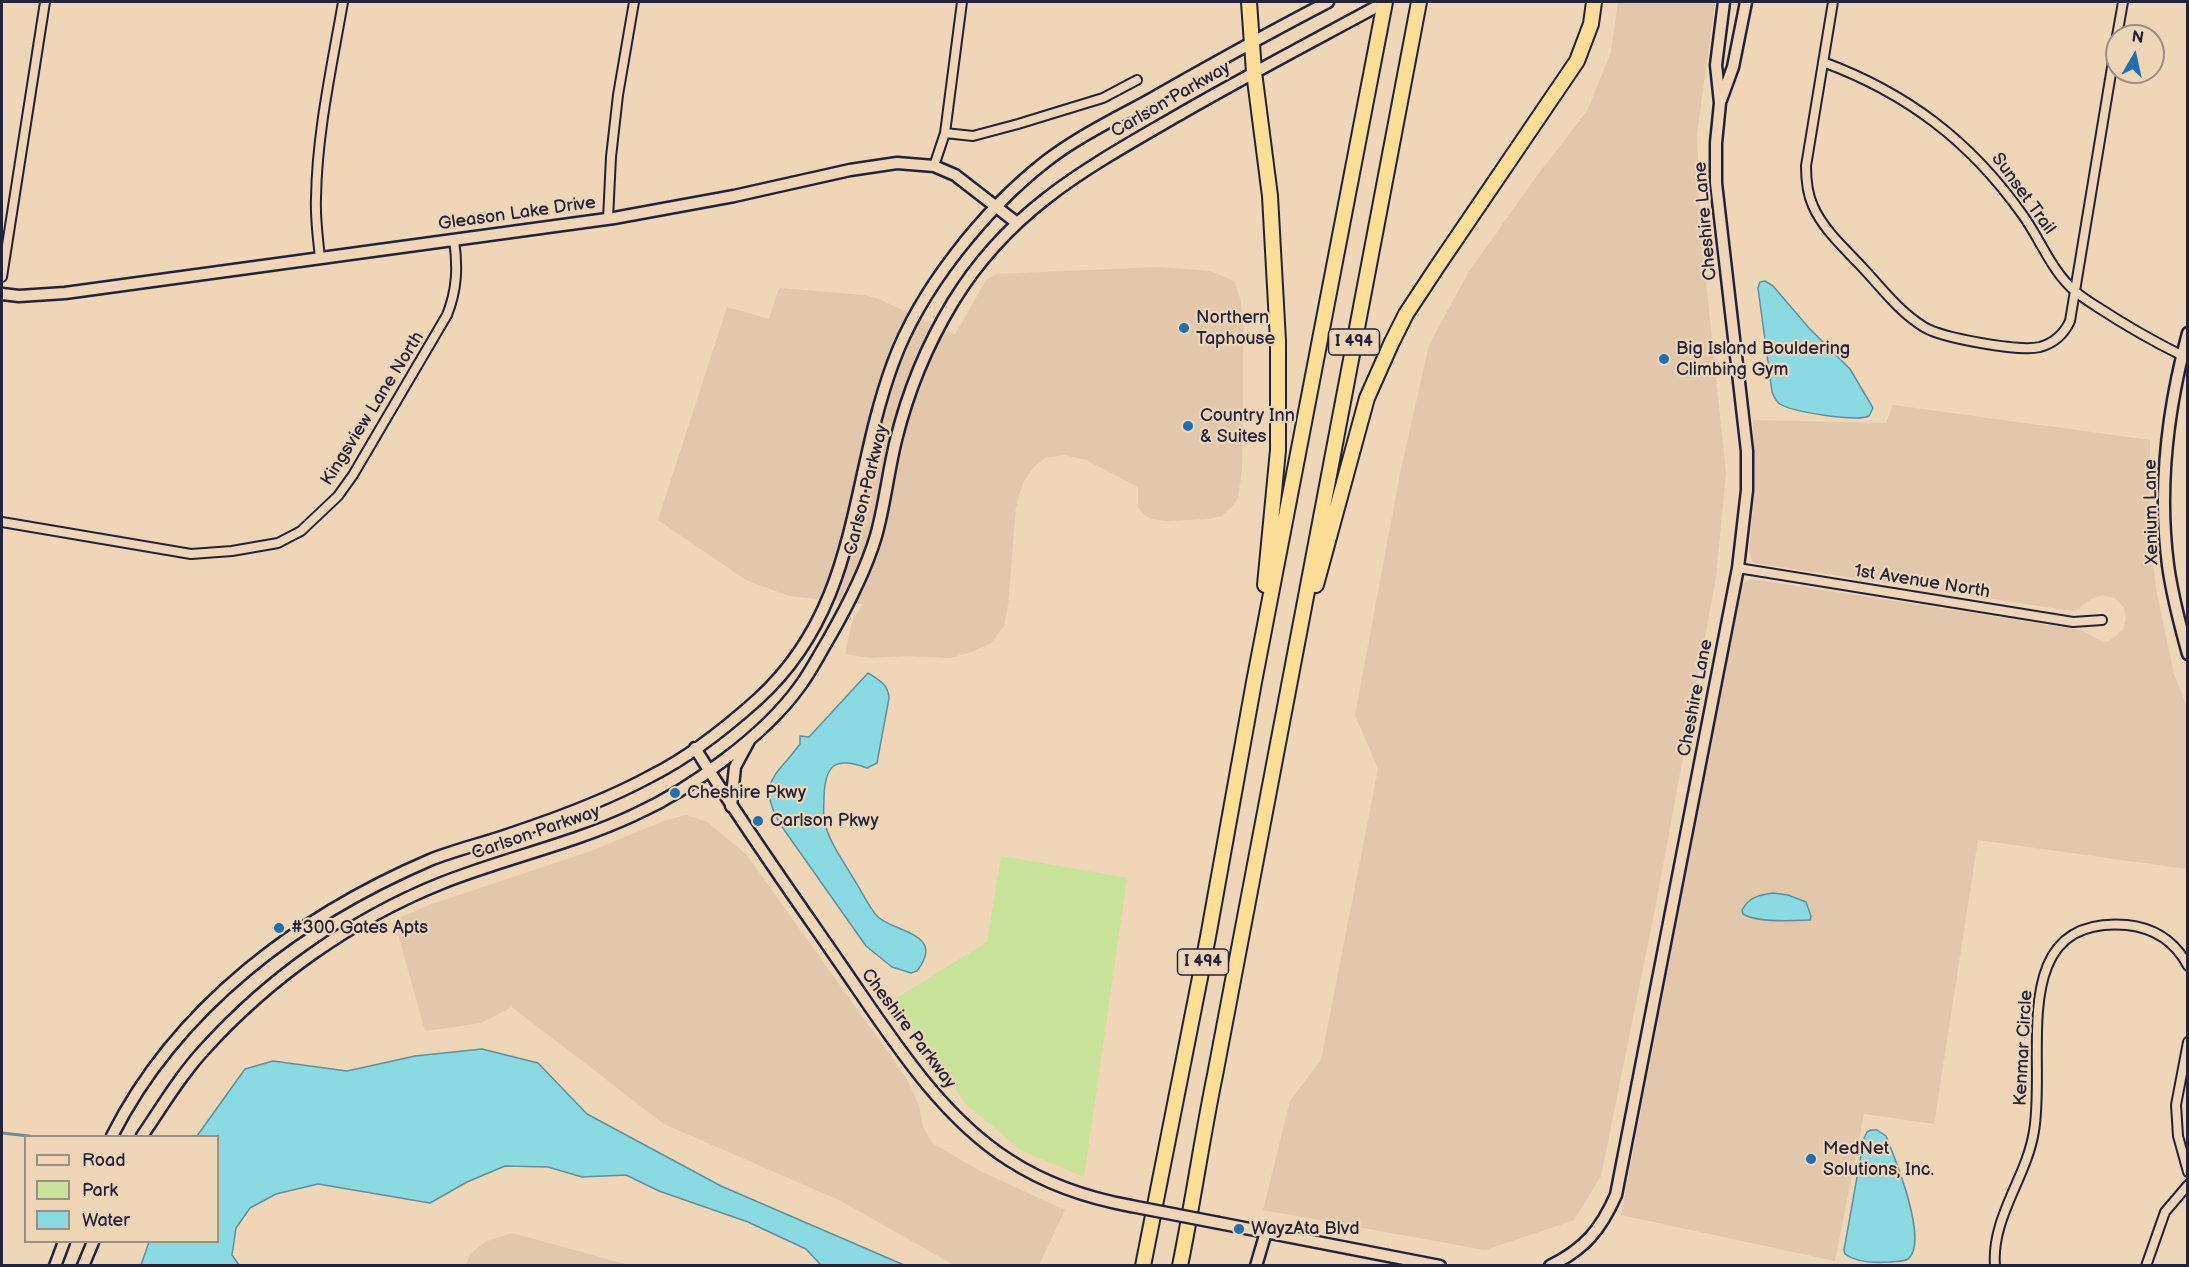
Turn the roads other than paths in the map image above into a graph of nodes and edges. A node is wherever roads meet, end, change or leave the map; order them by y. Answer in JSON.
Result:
{"nodes":[{"id":1,"x":45,"y":2,"type":"edge"},
{"id":2,"x":343,"y":2,"type":"edge"},
{"id":3,"x":634,"y":2,"type":"edge"},
{"id":4,"x":962,"y":2,"type":"edge"},
{"id":5,"x":1249,"y":2,"type":"edge"},
{"id":6,"x":1328,"y":2,"type":"edge"},
{"id":7,"x":1385,"y":2,"type":"edge"},
{"id":8,"x":1419,"y":2,"type":"edge"},
{"id":9,"x":1594,"y":2,"type":"edge"},
{"id":10,"x":1724,"y":2,"type":"edge"},
{"id":11,"x":1746,"y":2,"type":"edge"},
{"id":12,"x":1833,"y":2,"type":"edge"},
{"id":13,"x":2123,"y":2,"type":"edge"},
{"id":14,"x":2119,"y":24,"type":"edge"},
{"id":15,"x":1252,"y":42,"type":"junction"},
{"id":16,"x":1823,"y":62,"type":"junction"},
{"id":17,"x":1254,"y":72,"type":"junction"},
{"id":18,"x":1137,"y":80,"type":"dead end"},
{"id":19,"x":2109,"y":84,"type":"edge"},
{"id":20,"x":1720,"y":103,"type":"junction"},
{"id":21,"x":945,"y":133,"type":"junction"},
{"id":22,"x":934,"y":166,"type":"junction"},
{"id":23,"x":997,"y":207,"type":"junction"},
{"id":24,"x":608,"y":219,"type":"junction"},
{"id":25,"x":1017,"y":223,"type":"junction"},
{"id":26,"x":454,"y":240,"type":"junction"},
{"id":27,"x":320,"y":258,"type":"junction"},
{"id":28,"x":2,"y":277,"type":"edge"},
{"id":29,"x":2076,"y":293,"type":"junction"},
{"id":30,"x":2,"y":294,"type":"edge"},
{"id":31,"x":2187,"y":333,"type":"edge"},
{"id":32,"x":2184,"y":356,"type":"edge"},
{"id":33,"x":2,"y":522,"type":"edge"},
{"id":34,"x":1738,"y":568,"type":"junction"},
{"id":35,"x":2102,"y":620,"type":"dead end"},
{"id":36,"x":2187,"y":654,"type":"edge"},
{"id":37,"x":1254,"y":682,"type":"junction"},
{"id":38,"x":1292,"y":683,"type":"junction"},
{"id":39,"x":752,"y":736,"type":"junction"},
{"id":40,"x":695,"y":748,"type":"junction"},
{"id":41,"x":709,"y":770,"type":"junction"},
{"id":42,"x":731,"y":806,"type":"junction"},
{"id":43,"x":2187,"y":966,"type":"edge"},
{"id":44,"x":2187,"y":1042,"type":"edge"},
{"id":45,"x":113,"y":1135,"type":"edge"},
{"id":46,"x":143,"y":1135,"type":"edge"},
{"id":47,"x":2187,"y":1172,"type":"edge"},
{"id":48,"x":2187,"y":1185,"type":"edge"},
{"id":49,"x":1266,"y":1232,"type":"junction"},
{"id":50,"x":1148,"y":1242,"type":"junction"},
{"id":51,"x":64,"y":1243,"type":"edge"},
{"id":52,"x":93,"y":1243,"type":"edge"},
{"id":53,"x":55,"y":1266,"type":"edge"},
{"id":54,"x":83,"y":1266,"type":"edge"},
{"id":55,"x":1137,"y":1266,"type":"edge"},
{"id":56,"x":1143,"y":1266,"type":"edge"},
{"id":57,"x":1181,"y":1266,"type":"edge"},
{"id":58,"x":1256,"y":1266,"type":"edge"},
{"id":59,"x":1440,"y":1266,"type":"edge"},
{"id":60,"x":1550,"y":1266,"type":"edge"},
{"id":61,"x":1995,"y":1266,"type":"edge"},
{"id":62,"x":2146,"y":1266,"type":"edge"}],
"edges":[{"from":1,"to":28,"type":"street"},
{"from":2,"to":27,"type":"street"},
{"from":3,"to":24,"type":"street"},
{"from":4,"to":21,"type":"street"},
{"from":5,"to":15,"type":"highway"},
{"from":6,"to":15,"type":"main road","name":"Carlson Parkway"},
{"from":7,"to":17,"type":"main road","name":"Carlson Parkway"},
{"from":7,"to":37,"type":"highway","number":"I 494"},
{"from":8,"to":38,"type":"highway","number":"I 494"},
{"from":9,"to":38,"type":"highway"},
{"from":10,"to":20,"type":"main road","name":"Cheshire Lane"},
{"from":11,"to":20,"type":"main road","name":"Cheshire Lane"},
{"from":12,"to":16,"type":"street"},
{"from":13,"to":14,"type":"street"},
{"from":15,"to":17,"type":"highway"},
{"from":15,"to":23,"type":"main road","name":"Carlson Parkway"},
{"from":16,"to":29,"type":"street","name":"Sunset Trail"},
{"from":16,"to":29,"type":"street"},
{"from":17,"to":25,"type":"main road","name":"Carlson Parkway"},
{"from":17,"to":37,"type":"highway"},
{"from":18,"to":21,"type":"street"},
{"from":19,"to":29,"type":"street"},
{"from":20,"to":34,"type":"main road","name":"Cheshire Lane"},
{"from":21,"to":22,"type":"street"},
{"from":22,"to":23,"type":"main road","name":"Gleason Lake Drive"},
{"from":22,"to":24,"type":"main road","name":"Gleason Lake Drive"},
{"from":23,"to":25,"type":"main road","name":"Gleason Lake Drive"},
{"from":23,"to":40,"type":"main road","name":"Carlson Parkway"},
{"from":24,"to":26,"type":"main road","name":"Gleason Lake Drive"},
{"from":25,"to":39,"type":"main road","name":"Carlson Parkway"},
{"from":26,"to":27,"type":"main road","name":"Gleason Lake Drive"},
{"from":26,"to":33,"type":"street","name":"Kingsview Lane North"},
{"from":27,"to":30,"type":"main road","name":"Gleason Lake Drive"},
{"from":29,"to":32,"type":"street","name":"Sunset Trail"},
{"from":31,"to":32,"type":"main road","name":"Xenium Lane"},
{"from":32,"to":36,"type":"main road","name":"Xenium Lane"},
{"from":34,"to":35,"type":"street","name":"1st Avenue North"},
{"from":34,"to":60,"type":"main road","name":"Cheshire Lane"},
{"from":37,"to":50,"type":"highway","number":"I 494"},
{"from":38,"to":57,"type":"highway","number":"I 494"},
{"from":39,"to":41,"type":"main road","name":"Carlson Parkway"},
{"from":39,"to":42,"type":"main road"},
{"from":40,"to":41,"type":"main road","name":"Cheshire Parkway"},
{"from":40,"to":45,"type":"main road","name":"Carlson Parkway"},
{"from":41,"to":42,"type":"main road","name":"Cheshire Parkway"},
{"from":41,"to":46,"type":"main road","name":"Carlson Parkway"},
{"from":42,"to":49,"type":"main road","name":"Cheshire Parkway","bridge":true},
{"from":43,"to":61,"type":"street","name":"Kenmar Circle"},
{"from":44,"to":47,"type":"street"},
{"from":48,"to":62,"type":"street"},
{"from":49,"to":58,"type":"main road"},
{"from":49,"to":59,"type":"main road"},
{"from":50,"to":55,"type":"highway"},
{"from":50,"to":56,"type":"highway","number":"I 494"},
{"from":51,"to":53,"type":"main road"},
{"from":52,"to":54,"type":"main road"}]}
